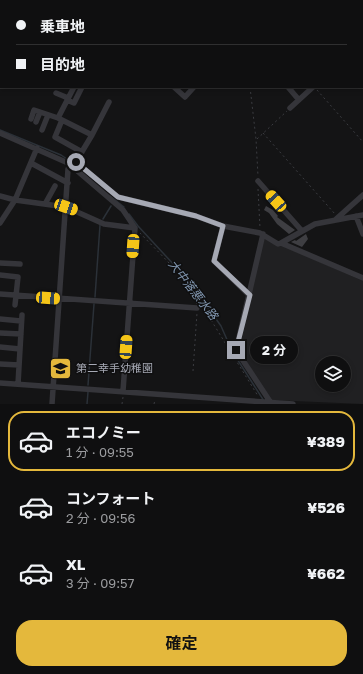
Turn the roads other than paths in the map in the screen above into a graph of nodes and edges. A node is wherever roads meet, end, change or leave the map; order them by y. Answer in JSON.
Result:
{"nodes":[{"id":1,"x":73,"y":88,"type":"edge"},
{"id":2,"x":82,"y":88,"type":"edge"},
{"id":3,"x":175,"y":88,"type":"edge"},
{"id":4,"x":193,"y":88,"type":"edge"},
{"id":5,"x":289,"y":88,"type":"edge"},
{"id":6,"x":312,"y":88,"type":"edge"},
{"id":7,"x":56,"y":93,"type":"dead end"},
{"id":8,"x":67,"y":99,"type":"junction"},
{"id":9,"x":299,"y":100,"type":"junction"},
{"id":10,"x":109,"y":102,"type":"dead end"},
{"id":11,"x":290,"y":108,"type":"road end"},
{"id":12,"x":48,"y":115,"type":"junction"},
{"id":13,"x":60,"y":119,"type":"junction"},
{"id":14,"x":33,"y":121,"type":"dead end"},
{"id":15,"x":42,"y":130,"type":"dead end"},
{"id":16,"x":0,"y":133,"type":"edge"},
{"id":17,"x":92,"y":135,"type":"junction"},
{"id":18,"x":37,"y":148,"type":"junction"},
{"id":19,"x":82,"y":152,"type":"junction"},
{"id":20,"x":31,"y":162,"type":"junction"},
{"id":21,"x":74,"y":165,"type":"junction"},
{"id":22,"x":258,"y":181,"type":"dead end"},
{"id":23,"x":68,"y":183,"type":"junction"},
{"id":24,"x":55,"y":186,"type":"dead end"},
{"id":25,"x":363,"y":195,"type":"edge"},
{"id":26,"x":0,"y":196,"type":"edge"},
{"id":27,"x":15,"y":200,"type":"junction"},
{"id":28,"x":45,"y":204,"type":"junction"},
{"id":29,"x":66,"y":207,"type":"junction"},
{"id":30,"x":0,"y":210,"type":"edge"},
{"id":31,"x":7,"y":212,"type":"junction"},
{"id":32,"x":363,"y":215,"type":"edge"},
{"id":33,"x":356,"y":216,"type":"junction"},
{"id":34,"x":337,"y":219,"type":"junction"},
{"id":35,"x":0,"y":223,"type":"edge"},
{"id":36,"x":223,"y":226,"type":"junction"},
{"id":37,"x":135,"y":228,"type":"junction"},
{"id":38,"x":302,"y":231,"type":"junction"},
{"id":39,"x":263,"y":234,"type":"junction"},
{"id":40,"x":363,"y":234,"type":"edge"},
{"id":41,"x":281,"y":243,"type":"junction"},
{"id":42,"x":0,"y":263,"type":"edge"},
{"id":43,"x":20,"y":264,"type":"dead end"},
{"id":44,"x":0,"y":275,"type":"edge"},
{"id":45,"x":363,"y":278,"type":"edge"},
{"id":46,"x":0,"y":294,"type":"edge"},
{"id":47,"x":16,"y":295,"type":"junction"},
{"id":48,"x":250,"y":295,"type":"junction"},
{"id":49,"x":59,"y":298,"type":"junction"},
{"id":50,"x":129,"y":303,"type":"junction"},
{"id":51,"x":15,"y":305,"type":"dead end"},
{"id":52,"x":197,"y":308,"type":"road end"},
{"id":53,"x":0,"y":319,"type":"edge"},
{"id":54,"x":0,"y":332,"type":"edge"},
{"id":55,"x":21,"y":334,"type":"junction"},
{"id":56,"x":0,"y":347,"type":"edge"},
{"id":57,"x":20,"y":349,"type":"junction"},
{"id":58,"x":0,"y":364,"type":"edge"},
{"id":59,"x":19,"y":365,"type":"junction"},
{"id":60,"x":0,"y":383,"type":"edge"},
{"id":61,"x":18,"y":384,"type":"junction"},
{"id":62,"x":53,"y":386,"type":"junction"},
{"id":63,"x":123,"y":391,"type":"junction"},
{"id":64,"x":208,"y":398,"type":"junction"},
{"id":65,"x":266,"y":403,"type":"edge"},
{"id":66,"x":52,"y":404,"type":"edge"},
{"id":67,"x":211,"y":404,"type":"edge"},
{"id":68,"x":293,"y":404,"type":"edge"}],
"edges":[{"from":1,"to":8,"type":"street"},
{"from":2,"to":8,"type":"street"},
{"from":3,"to":4,"type":"street"},
{"from":5,"to":9,"type":"street"},
{"from":6,"to":9,"type":"street"},
{"from":7,"to":8,"type":"street"},
{"from":8,"to":13,"type":"street"},
{"from":9,"to":11,"type":"street"},
{"from":10,"to":17,"type":"street"},
{"from":12,"to":13,"type":"street"},
{"from":12,"to":14,"type":"street"},
{"from":12,"to":15,"type":"street"},
{"from":13,"to":17,"type":"street"},
{"from":13,"to":19,"type":"street"},
{"from":16,"to":18,"type":"street"},
{"from":17,"to":19,"type":"street"},
{"from":18,"to":20,"type":"street"},
{"from":18,"to":21,"type":"street"},
{"from":19,"to":21,"type":"street"},
{"from":20,"to":23,"type":"street"},
{"from":20,"to":27,"type":"street"},
{"from":21,"to":23,"type":"street"},
{"from":21,"to":36,"type":"street"},
{"from":21,"to":37,"type":"street"},
{"from":22,"to":38,"type":"street"},
{"from":23,"to":29,"type":"street"},
{"from":24,"to":28,"type":"street"},
{"from":25,"to":34,"type":"street"},
{"from":26,"to":27,"type":"street"},
{"from":27,"to":28,"type":"street"},
{"from":27,"to":31,"type":"street"},
{"from":28,"to":29,"type":"street"},
{"from":29,"to":37,"type":"street"},
{"from":29,"to":49,"type":"street"},
{"from":30,"to":31,"type":"street"},
{"from":31,"to":35,"type":"street"},
{"from":32,"to":33,"type":"street"},
{"from":33,"to":34,"type":"street"},
{"from":33,"to":40,"type":"street"},
{"from":34,"to":38,"type":"street"},
{"from":36,"to":39,"type":"street"},
{"from":36,"to":48,"type":"street"},
{"from":37,"to":50,"type":"street"},
{"from":38,"to":41,"type":"street"},
{"from":39,"to":41,"type":"street"},
{"from":39,"to":48,"type":"street"},
{"from":41,"to":45,"type":"street"},
{"from":42,"to":43,"type":"street"},
{"from":44,"to":47,"type":"street"},
{"from":46,"to":47,"type":"street"},
{"from":47,"to":49,"type":"street"},
{"from":47,"to":51,"type":"street"},
{"from":48,"to":65,"type":"street"},
{"from":49,"to":50,"type":"street"},
{"from":49,"to":62,"type":"street"},
{"from":50,"to":52,"type":"street"},
{"from":50,"to":63,"type":"street"},
{"from":53,"to":55,"type":"street"},
{"from":54,"to":55,"type":"street"},
{"from":55,"to":57,"type":"street"},
{"from":56,"to":57,"type":"street"},
{"from":57,"to":59,"type":"street"},
{"from":58,"to":59,"type":"street"},
{"from":59,"to":61,"type":"street"},
{"from":60,"to":61,"type":"street"},
{"from":61,"to":62,"type":"street"},
{"from":62,"to":63,"type":"street"},
{"from":62,"to":66,"type":"street"},
{"from":63,"to":64,"type":"street"},
{"from":64,"to":65,"type":"street"},
{"from":64,"to":67,"type":"street"},
{"from":65,"to":68,"type":"street"}]}
